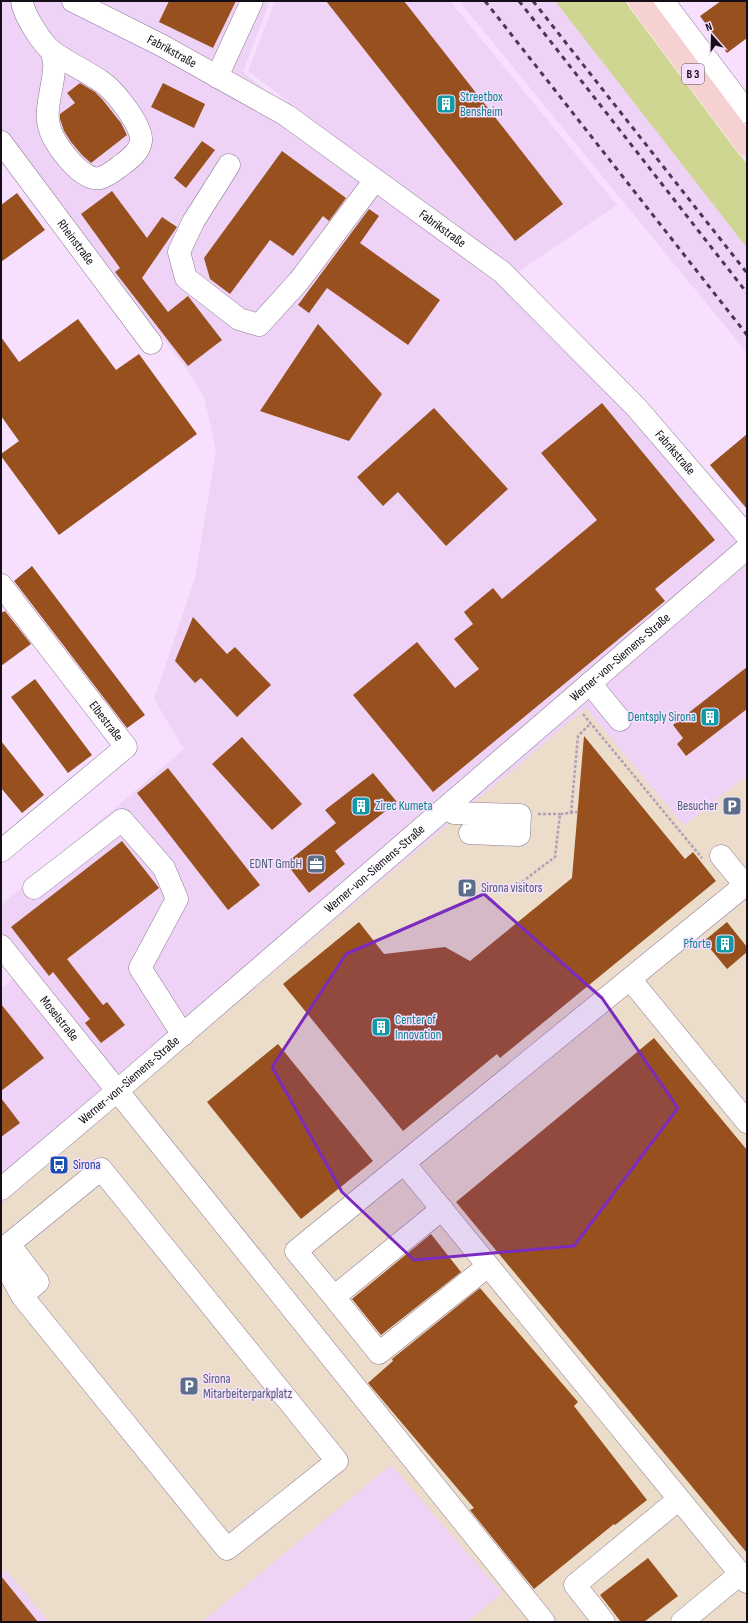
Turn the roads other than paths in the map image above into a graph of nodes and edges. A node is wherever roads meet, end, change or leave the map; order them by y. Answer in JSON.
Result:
{"nodes":[{"id":1,"x":22,"y":1,"type":"edge"},
{"id":2,"x":73,"y":1,"type":"edge"},
{"id":3,"x":252,"y":1,"type":"edge"},
{"id":4,"x":639,"y":1,"type":"edge"},
{"id":5,"x":673,"y":5,"type":"edge"},
{"id":6,"x":52,"y":51,"type":"junction"},
{"id":7,"x":217,"y":77,"type":"junction"},
{"id":8,"x":747,"y":112,"type":"edge"},
{"id":9,"x":1,"y":142,"type":"edge"},
{"id":10,"x":747,"y":146,"type":"edge"},
{"id":11,"x":229,"y":165,"type":"dead end"},
{"id":12,"x":375,"y":180,"type":"junction"},
{"id":13,"x":151,"y":343,"type":"dead end"},
{"id":14,"x":747,"y":536,"type":"edge"},
{"id":15,"x":747,"y":548,"type":"edge"},
{"id":16,"x":1,"y":585,"type":"edge"},
{"id":17,"x":590,"y":684,"type":"junction"},
{"id":18,"x":620,"y":720,"type":"dead end"},
{"id":19,"x":454,"y":813,"type":"dead end"},
{"id":20,"x":470,"y":833,"type":"dead end"},
{"id":21,"x":1,"y":851,"type":"edge"},
{"id":22,"x":712,"y":857,"type":"road end"},
{"id":23,"x":34,"y":888,"type":"dead end"},
{"id":24,"x":746,"y":888,"type":"edge"},
{"id":25,"x":1,"y":946,"type":"edge"},
{"id":26,"x":630,"y":979,"type":"junction"},
{"id":27,"x":182,"y":1035,"type":"junction"},
{"id":28,"x":117,"y":1091,"type":"junction"},
{"id":29,"x":747,"y":1122,"type":"edge"},
{"id":30,"x":404,"y":1163,"type":"junction"},
{"id":31,"x":1,"y":1189,"type":"edge"},
{"id":32,"x":442,"y":1209,"type":"junction"},
{"id":33,"x":1,"y":1264,"type":"edge"},
{"id":34,"x":488,"y":1266,"type":"junction"},
{"id":35,"x":1,"y":1286,"type":"edge"},
{"id":36,"x":22,"y":1296,"type":"junction"},
{"id":37,"x":334,"y":1297,"type":"junction"},
{"id":38,"x":679,"y":1499,"type":"junction"},
{"id":39,"x":743,"y":1578,"type":"edge"},
{"id":40,"x":544,"y":1622,"type":"edge"},
{"id":41,"x":604,"y":1622,"type":"edge"},
{"id":42,"x":682,"y":1622,"type":"edge"}],
"edges":[{"from":1,"to":6,"type":"street"},
{"from":2,"to":7,"type":"street","name":"Fabrikstraße"},
{"from":3,"to":7,"type":"street"},
{"from":4,"to":10,"type":"main road","number":"B 3"},
{"from":5,"to":8,"type":"street"},
{"from":6,"to":6,"type":"street"},
{"from":7,"to":12,"type":"street","name":"Fabrikstraße"},
{"from":9,"to":13,"type":"street","name":"Rheinstraße"},
{"from":11,"to":12,"type":"street"},
{"from":12,"to":14,"type":"street","name":"Fabrikstraße"},
{"from":15,"to":17,"type":"street","name":"Werner-von-Siemens-Straße"},
{"from":16,"to":21,"type":"street","name":"Elbestraße"},
{"from":17,"to":18,"type":"street"},
{"from":17,"to":27,"type":"street","name":"Werner-von-Siemens-Straße"},
{"from":19,"to":20,"type":"street"},
{"from":22,"to":24,"type":"street"},
{"from":23,"to":27,"type":"street"},
{"from":24,"to":26,"type":"street"},
{"from":25,"to":28,"type":"street","name":"Moselstraße"},
{"from":26,"to":29,"type":"street"},
{"from":26,"to":30,"type":"street"},
{"from":27,"to":28,"type":"street","name":"Werner-von-Siemens-Straße"},
{"from":28,"to":31,"type":"street","name":"Werner-von-Siemens-Straße"},
{"from":28,"to":40,"type":"street","name":"Moselstraße"},
{"from":30,"to":32,"type":"street"},
{"from":30,"to":37,"type":"street"},
{"from":32,"to":34,"type":"street"},
{"from":32,"to":37,"type":"street"},
{"from":33,"to":36,"type":"street"},
{"from":34,"to":37,"type":"street"},
{"from":34,"to":38,"type":"street"},
{"from":35,"to":36,"type":"street"},
{"from":36,"to":36,"type":"street"},
{"from":38,"to":39,"type":"street"},
{"from":38,"to":41,"type":"street"},
{"from":39,"to":42,"type":"street"}]}
